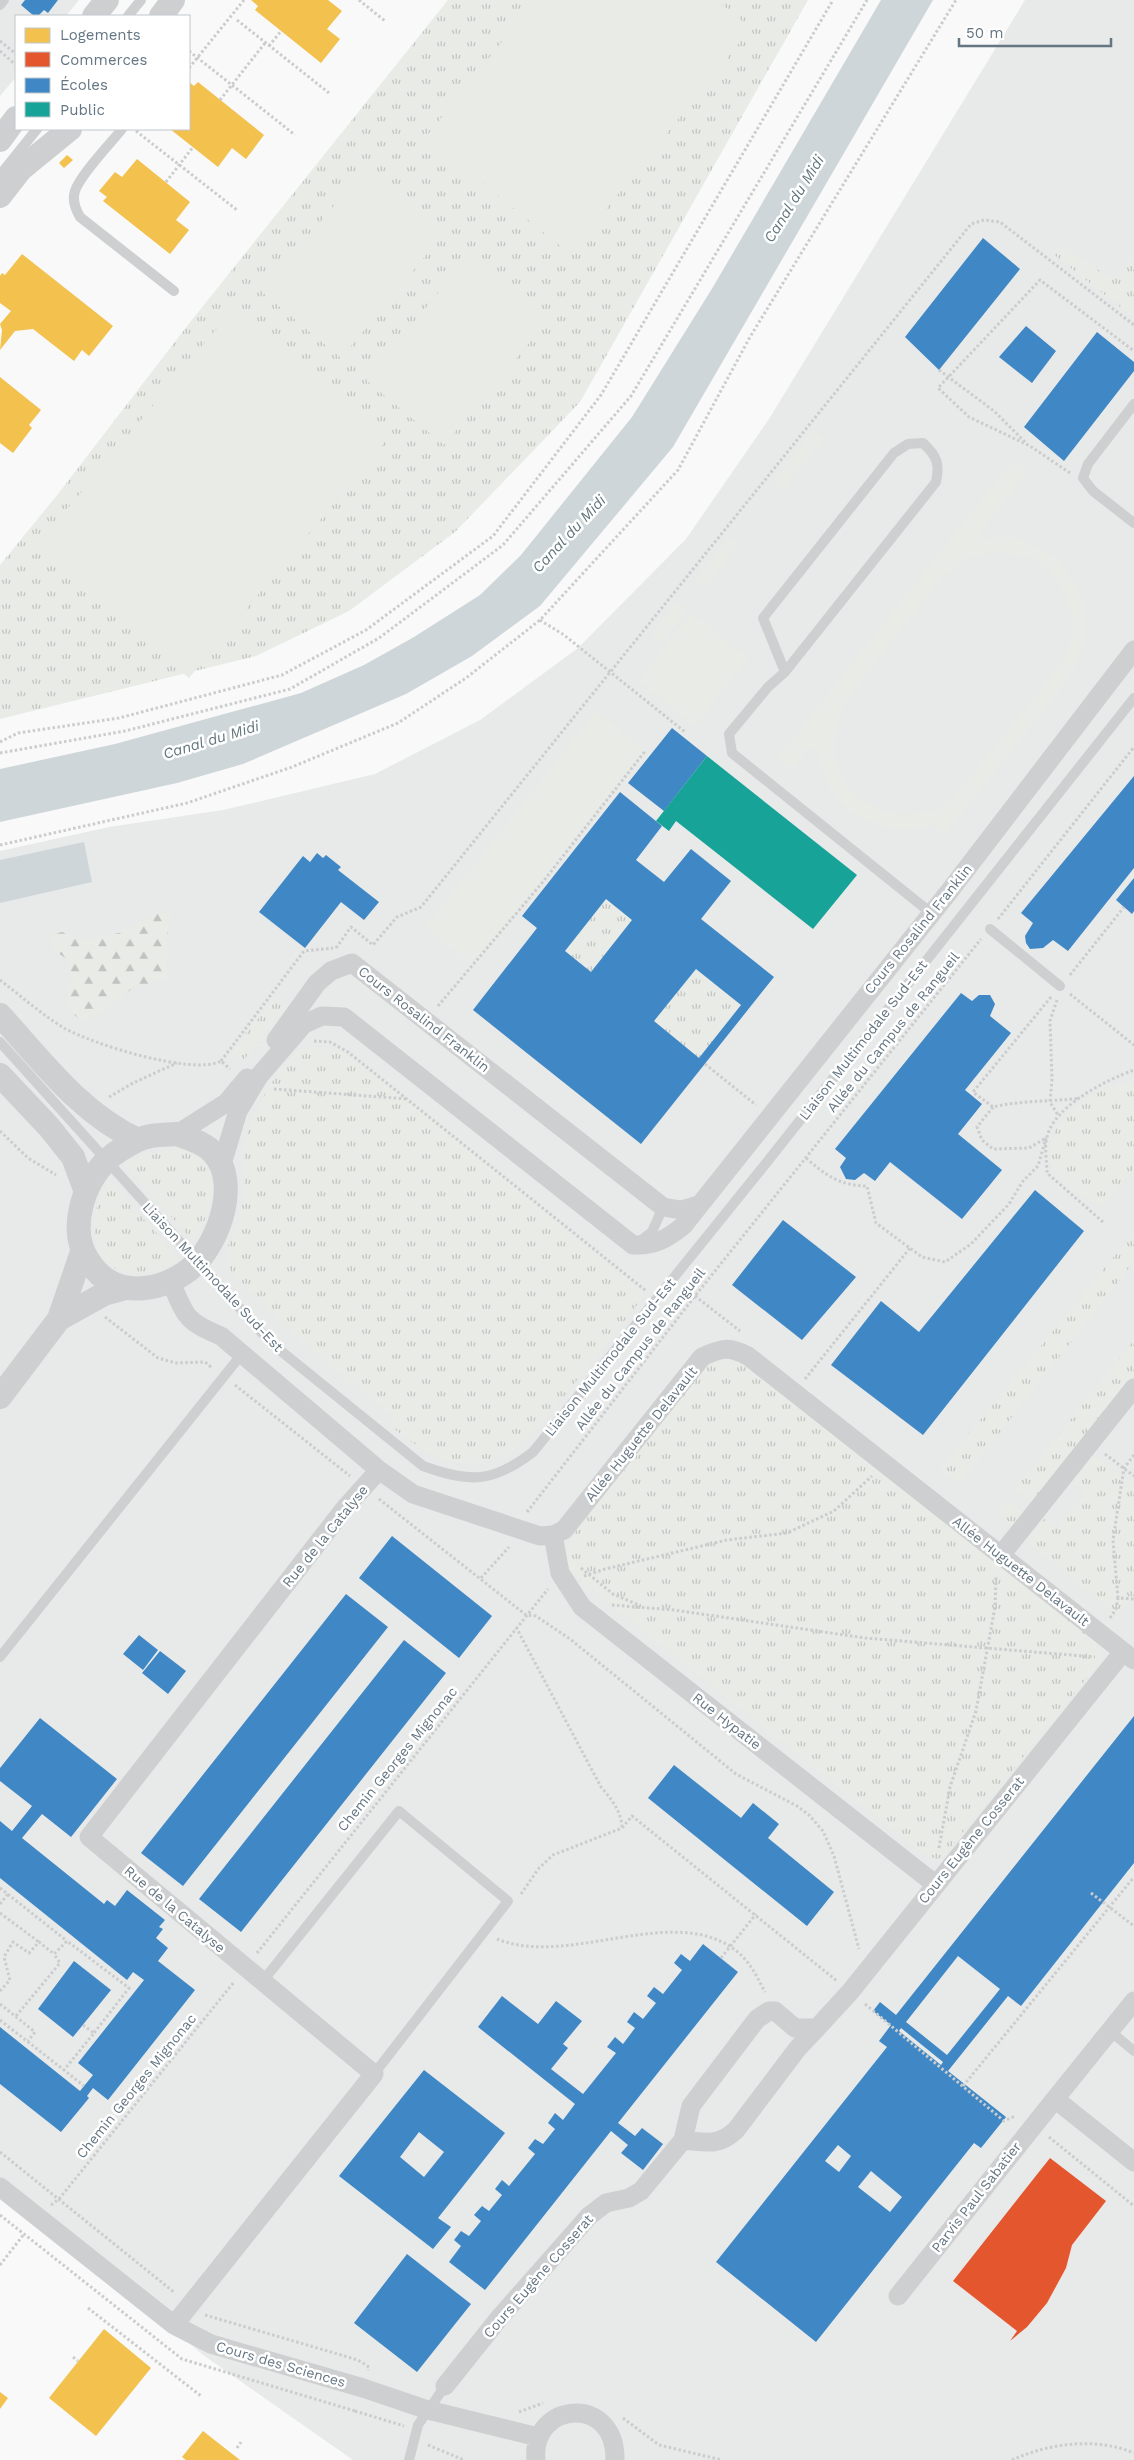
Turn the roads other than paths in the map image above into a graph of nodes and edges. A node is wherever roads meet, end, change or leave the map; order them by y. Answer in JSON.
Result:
{"nodes":[{"id":1,"x":4,"y":0,"type":"edge"},
{"id":2,"x":107,"y":0,"type":"edge"},
{"id":3,"x":140,"y":0,"type":"edge"},
{"id":4,"x":173,"y":0,"type":"edge"},
{"id":5,"x":0,"y":5,"type":"edge"},
{"id":6,"x":95,"y":15,"type":"edge"},
{"id":7,"x":129,"y":15,"type":"edge"},
{"id":8,"x":162,"y":15,"type":"edge"},
{"id":9,"x":15,"y":119,"type":"edge"},
{"id":10,"x":36,"y":130,"type":"edge"},
{"id":11,"x":69,"y":130,"type":"edge"},
{"id":12,"x":121,"y":130,"type":"edge"},
{"id":13,"x":0,"y":140,"type":"edge"},
{"id":14,"x":0,"y":175,"type":"edge"},
{"id":15,"x":0,"y":196,"type":"edge"},
{"id":16,"x":174,"y":291,"type":"dead end"},
{"id":17,"x":1134,"y":404,"type":"edge"},
{"id":18,"x":1134,"y":523,"type":"edge"},
{"id":19,"x":1134,"y":650,"type":"edge"},
{"id":20,"x":785,"y":672,"type":"junction"},
{"id":21,"x":1134,"y":698,"type":"edge"},
{"id":22,"x":931,"y":913,"type":"junction"},
{"id":23,"x":990,"y":929,"type":"road end"},
{"id":24,"x":1060,"y":986,"type":"road end"},
{"id":25,"x":0,"y":1015,"type":"edge"},
{"id":26,"x":0,"y":1042,"type":"edge"},
{"id":27,"x":0,"y":1075,"type":"edge"},
{"id":28,"x":177,"y":1134,"type":"junction"},
{"id":29,"x":138,"y":1140,"type":"junction"},
{"id":30,"x":106,"y":1161,"type":"junction"},
{"id":31,"x":222,"y":1164,"type":"junction"},
{"id":32,"x":86,"y":1192,"type":"junction"},
{"id":33,"x":698,"y":1205,"type":"junction"},
{"id":34,"x":663,"y":1208,"type":"junction"},
{"id":35,"x":633,"y":1245,"type":"junction"},
{"id":36,"x":82,"y":1252,"type":"junction"},
{"id":37,"x":197,"y":1262,"type":"junction"},
{"id":38,"x":171,"y":1282,"type":"junction"},
{"id":39,"x":122,"y":1289,"type":"junction"},
{"id":40,"x":59,"y":1319,"type":"junction"},
{"id":41,"x":241,"y":1355,"type":"junction"},
{"id":42,"x":1134,"y":1388,"type":"edge"},
{"id":43,"x":0,"y":1397,"type":"edge"},
{"id":44,"x":379,"y":1470,"type":"junction"},
{"id":45,"x":553,"y":1535,"type":"junction"},
{"id":46,"x":999,"y":1563,"type":"junction"},
{"id":47,"x":1129,"y":1656,"type":"edge"},
{"id":48,"x":0,"y":1657,"type":"edge"},
{"id":49,"x":935,"y":1884,"type":"junction"},
{"id":50,"x":262,"y":1982,"type":"junction"},
{"id":51,"x":1134,"y":2001,"type":"edge"},
{"id":52,"x":817,"y":2028,"type":"junction"},
{"id":53,"x":1110,"y":2031,"type":"junction"},
{"id":54,"x":1134,"y":2051,"type":"edge"},
{"id":55,"x":374,"y":2074,"type":"junction"},
{"id":56,"x":1055,"y":2099,"type":"junction"},
{"id":57,"x":683,"y":2140,"type":"junction"},
{"id":58,"x":1134,"y":2162,"type":"edge"},
{"id":59,"x":0,"y":2188,"type":"edge"},
{"id":60,"x":898,"y":2296,"type":"dead end"},
{"id":61,"x":174,"y":2325,"type":"junction"},
{"id":62,"x":445,"y":2386,"type":"joint"},
{"id":63,"x":428,"y":2410,"type":"junction"},
{"id":64,"x":538,"y":2436,"type":"junction"},
{"id":65,"x":409,"y":2460,"type":"edge"},
{"id":66,"x":536,"y":2460,"type":"edge"},
{"id":67,"x":615,"y":2460,"type":"edge"}],
"edges":[{"from":1,"to":5,"type":"lane"},
{"from":2,"to":6,"type":"street"},
{"from":3,"to":7,"type":"lane"},
{"from":4,"to":8,"type":"street"},
{"from":9,"to":13,"type":"street"},
{"from":10,"to":14,"type":"lane"},
{"from":11,"to":15,"type":"street"},
{"from":12,"to":16,"type":"lane"},
{"from":17,"to":18,"type":"lane"},
{"from":19,"to":22,"type":"street","name":"Cours Rosalind Franklin"},
{"from":20,"to":20,"type":"lane"},
{"from":20,"to":22,"type":"lane"},
{"from":21,"to":37,"type":"lane","name":"Liaison Multimodale Sud-Est"},
{"from":22,"to":33,"type":"street","name":"Cours Rosalind Franklin"},
{"from":23,"to":24,"type":"lane"},
{"from":25,"to":29,"type":"street"},
{"from":26,"to":30,"type":"lane","name":"Liaison Multimodale Sud-Est"},
{"from":27,"to":32,"type":"street"},
{"from":28,"to":29,"type":"street"},
{"from":28,"to":31,"type":"street"},
{"from":28,"to":34,"type":"street","name":"Cours Rosalind Franklin"},
{"from":29,"to":30,"type":"street"},
{"from":30,"to":32,"type":"street"},
{"from":30,"to":37,"type":"lane","name":"Liaison Multimodale Sud-Est"},
{"from":31,"to":35,"type":"street"},
{"from":31,"to":37,"type":"street"},
{"from":32,"to":36,"type":"street"},
{"from":33,"to":34,"type":"street"},
{"from":33,"to":35,"type":"street","name":"Cours Rosalind Franklin"},
{"from":34,"to":35,"type":"lane"},
{"from":36,"to":39,"type":"street"},
{"from":36,"to":40,"type":"street"},
{"from":37,"to":38,"type":"street"},
{"from":38,"to":39,"type":"street"},
{"from":38,"to":41,"type":"street"},
{"from":39,"to":40,"type":"street"},
{"from":40,"to":43,"type":"street"},
{"from":41,"to":44,"type":"street"},
{"from":41,"to":48,"type":"lane"},
{"from":42,"to":46,"type":"street"},
{"from":44,"to":45,"type":"street"},
{"from":44,"to":50,"type":"street","name":"Rue de la Catalyse"},
{"from":45,"to":46,"type":"street","name":"Allée Huguette Delavault"},
{"from":45,"to":49,"type":"street","name":"Rue Hypatie"},
{"from":46,"to":47,"type":"street","name":"Allée Huguette Delavault"},
{"from":47,"to":49,"type":"street","name":"Cours Eugène Cosserat"},
{"from":49,"to":52,"type":"street","name":"Cours Eugène Cosserat"},
{"from":50,"to":55,"type":"street","name":"Rue de la Catalyse"},
{"from":50,"to":55,"type":"lane"},
{"from":51,"to":53,"type":"street","name":"Parvis Paul Sabatier"},
{"from":52,"to":57,"type":"street","name":"Cours Eugène Cosserat"},
{"from":52,"to":57,"type":"street","name":"Cours Eugène Cosserat"},
{"from":53,"to":54,"type":"lane"},
{"from":53,"to":56,"type":"street","name":"Parvis Paul Sabatier"},
{"from":55,"to":61,"type":"street"},
{"from":56,"to":58,"type":"street"},
{"from":56,"to":60,"type":"street","name":"Parvis Paul Sabatier"},
{"from":57,"to":62,"type":"street","name":"Cours Eugène Cosserat"},
{"from":59,"to":61,"type":"street","name":"Cours des Sciences"},
{"from":61,"to":63,"type":"street","name":"Cours des Sciences"},
{"from":62,"to":63,"type":"lane"},
{"from":63,"to":64,"type":"street","name":"Cours des Sciences"},
{"from":63,"to":65,"type":"lane"},
{"from":64,"to":66,"type":"street"},
{"from":64,"to":67,"type":"street"}]}
